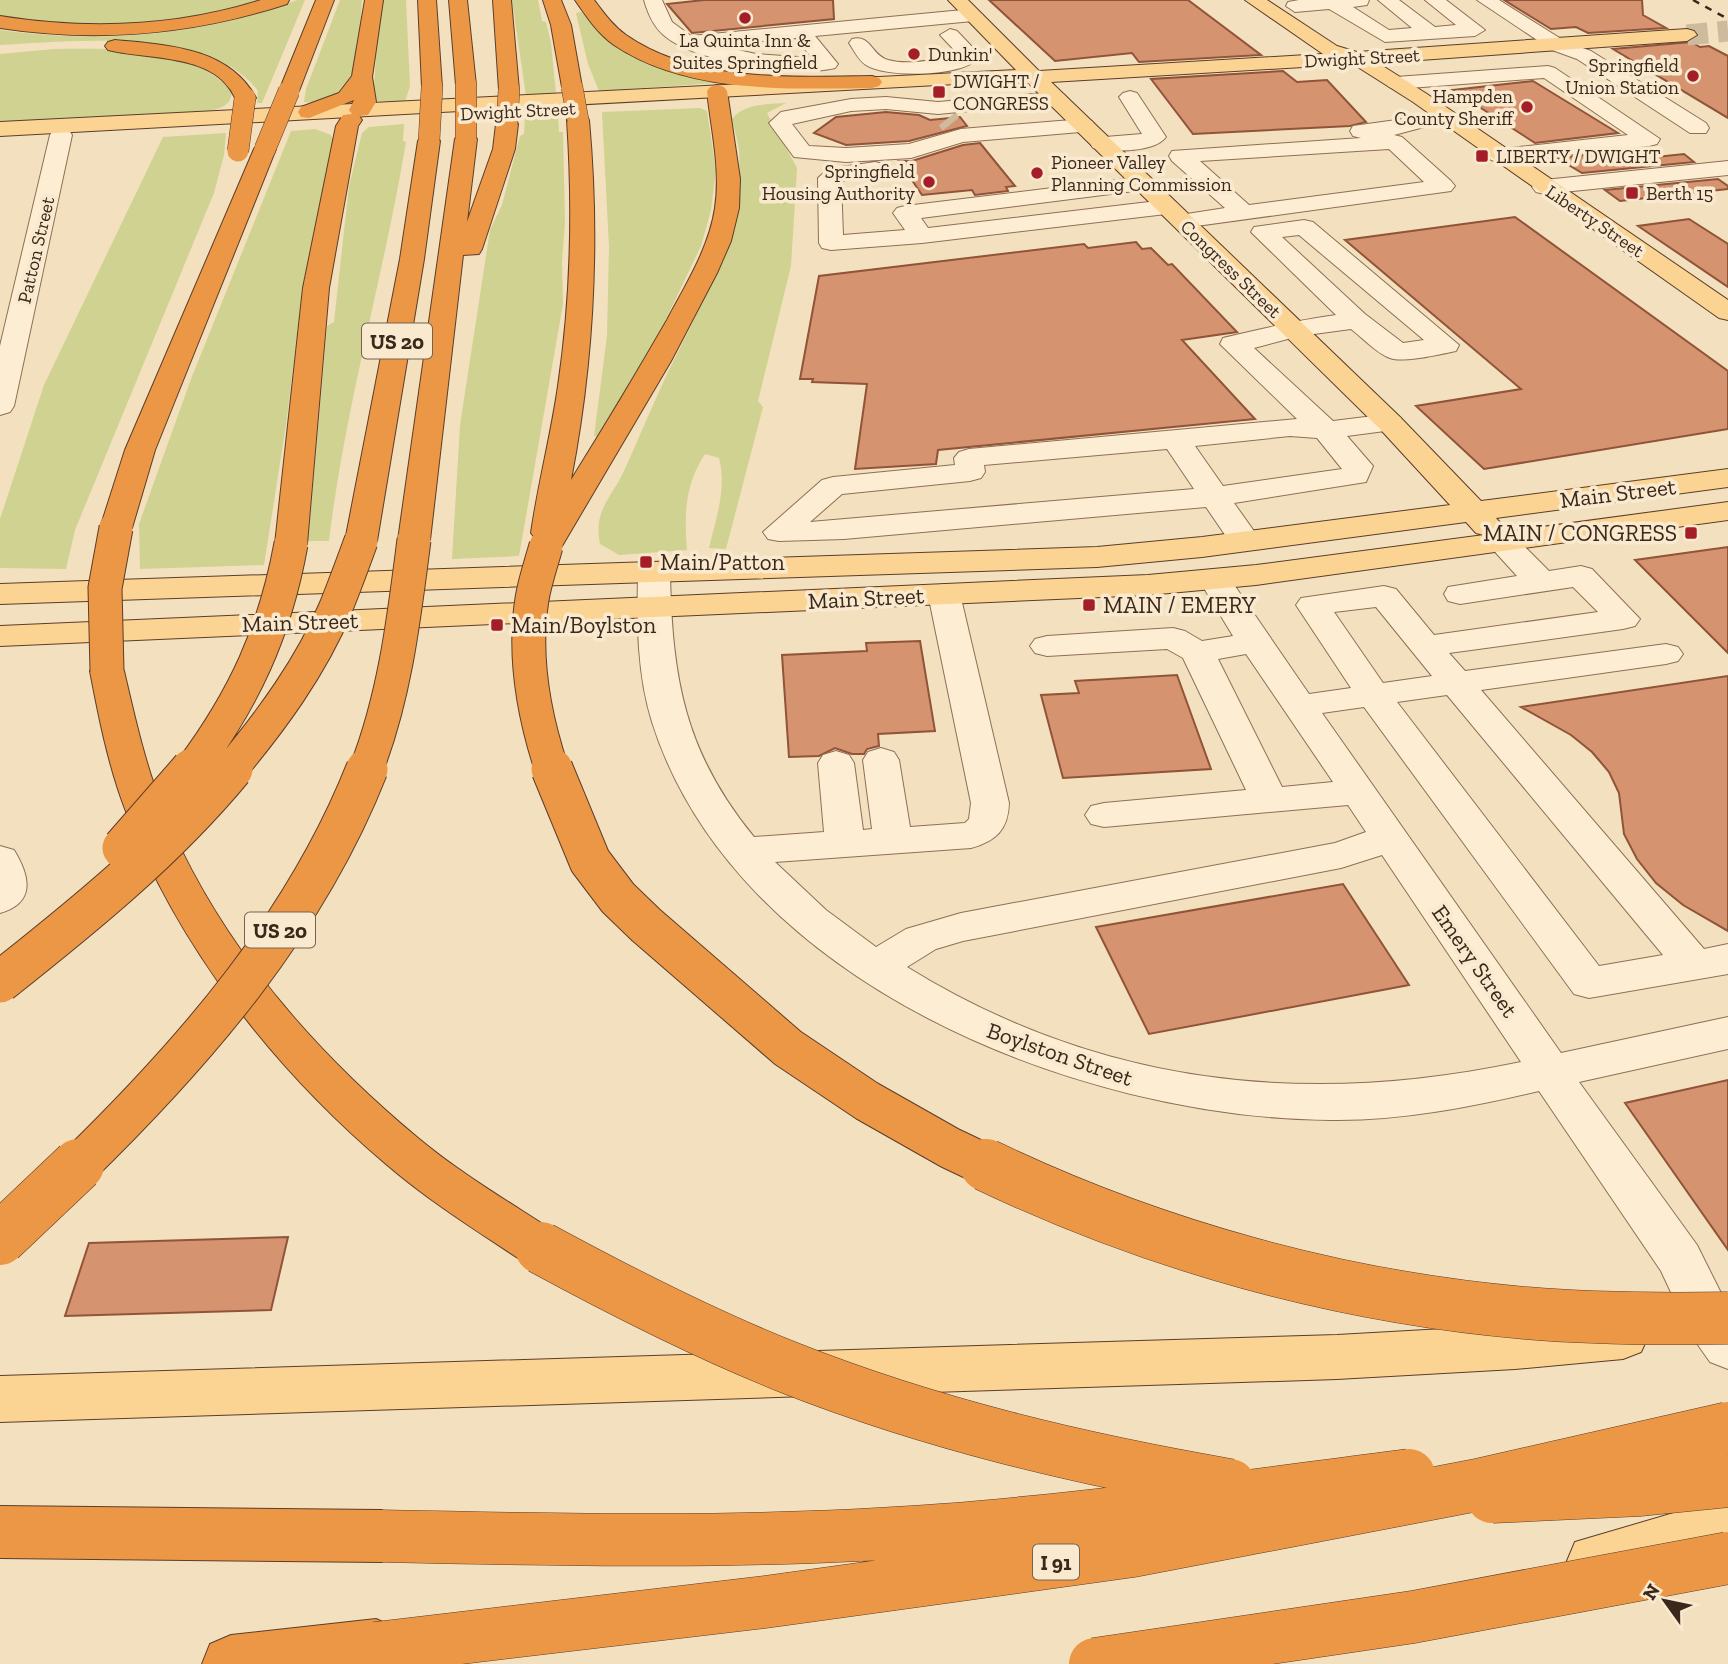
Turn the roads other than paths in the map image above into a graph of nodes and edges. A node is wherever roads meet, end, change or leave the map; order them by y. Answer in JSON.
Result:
{"nodes":[{"id":1,"x":280,"y":0,"type":"edge"},
{"id":2,"x":325,"y":0,"type":"edge"},
{"id":3,"x":374,"y":0,"type":"edge"},
{"id":4,"x":427,"y":0,"type":"edge"},
{"id":5,"x":458,"y":0,"type":"edge"},
{"id":6,"x":502,"y":0,"type":"edge"},
{"id":7,"x":552,"y":0,"type":"edge"},
{"id":8,"x":584,"y":0,"type":"edge"},
{"id":9,"x":653,"y":0,"type":"edge"},
{"id":10,"x":899,"y":0,"type":"edge"},
{"id":11,"x":957,"y":0,"type":"edge"},
{"id":12,"x":1254,"y":0,"type":"edge"},
{"id":13,"x":1376,"y":0,"type":"edge"},
{"id":14,"x":1387,"y":0,"type":"edge"},
{"id":15,"x":1434,"y":0,"type":"edge"},
{"id":16,"x":1486,"y":0,"type":"edge"},
{"id":17,"x":1290,"y":3,"type":"edge"},
{"id":18,"x":1334,"y":3,"type":"junction"},
{"id":19,"x":973,"y":15,"type":"junction"},
{"id":20,"x":917,"y":20,"type":"junction"},
{"id":21,"x":0,"y":22,"type":"edge"},
{"id":22,"x":801,"y":31,"type":"junction"},
{"id":23,"x":989,"y":31,"type":"junction"},
{"id":24,"x":1432,"y":34,"type":"junction"},
{"id":25,"x":950,"y":35,"type":"junction"},
{"id":26,"x":1687,"y":35,"type":"tunnel mouth"},
{"id":27,"x":744,"y":37,"type":"junction"},
{"id":28,"x":688,"y":42,"type":"junction"},
{"id":29,"x":859,"y":43,"type":"junction"},
{"id":30,"x":27,"y":46,"type":"dead end"},
{"id":31,"x":1559,"y":46,"type":"junction"},
{"id":32,"x":814,"y":48,"type":"junction"},
{"id":33,"x":1357,"y":59,"type":"junction"},
{"id":34,"x":362,"y":77,"type":"junction"},
{"id":35,"x":1036,"y":77,"type":"junction"},
{"id":36,"x":872,"y":82,"type":"junction"},
{"id":37,"x":1396,"y":83,"type":"junction"},
{"id":38,"x":718,"y":95,"type":"junction"},
{"id":39,"x":1130,"y":97,"type":"dead end"},
{"id":40,"x":1056,"y":98,"type":"junction"},
{"id":41,"x":309,"y":113,"type":"junction"},
{"id":42,"x":355,"y":115,"type":"junction"},
{"id":43,"x":1447,"y":118,"type":"junction"},
{"id":44,"x":949,"y":122,"type":"junction"},
{"id":45,"x":0,"y":129,"type":"edge"},
{"id":46,"x":61,"y":135,"type":"junction"},
{"id":47,"x":1719,"y":136,"type":"dead end"},
{"id":48,"x":0,"y":138,"type":"edge"},
{"id":49,"x":1096,"y":138,"type":"junction"},
{"id":50,"x":1153,"y":140,"type":"junction"},
{"id":51,"x":1025,"y":153,"type":"dead end"},
{"id":52,"x":1499,"y":155,"type":"junction"},
{"id":53,"x":957,"y":160,"type":"dead end"},
{"id":54,"x":1728,"y":168,"type":"edge"},
{"id":55,"x":876,"y":169,"type":"junction"},
{"id":56,"x":1142,"y":184,"type":"junction"},
{"id":57,"x":1544,"y":187,"type":"junction"},
{"id":58,"x":905,"y":213,"type":"junction"},
{"id":59,"x":1244,"y":213,"type":"junction"},
{"id":60,"x":1174,"y":214,"type":"junction"},
{"id":61,"x":880,"y":215,"type":"dead end"},
{"id":62,"x":855,"y":218,"type":"dead end"},
{"id":63,"x":829,"y":220,"type":"junction"},
{"id":64,"x":922,"y":236,"type":"junction"},
{"id":65,"x":208,"y":287,"type":"junction"},
{"id":66,"x":448,"y":291,"type":"junction"},
{"id":67,"x":1728,"y":312,"type":"edge"},
{"id":68,"x":1356,"y":320,"type":"junction"},
{"id":69,"x":1294,"y":329,"type":"junction"},
{"id":70,"x":1,"y":400,"type":"edge"},
{"id":71,"x":1390,"y":423,"type":"junction"},
{"id":72,"x":1326,"y":430,"type":"junction"},
{"id":73,"x":1175,"y":439,"type":"junction"},
{"id":74,"x":1728,"y":478,"type":"edge"},
{"id":75,"x":1213,"y":497,"type":"junction"},
{"id":76,"x":1728,"y":511,"type":"edge"},
{"id":77,"x":1475,"y":512,"type":"junction"},
{"id":78,"x":779,"y":531,"type":"junction"},
{"id":79,"x":1245,"y":541,"type":"junction"},
{"id":80,"x":1502,"y":542,"type":"junction"},
{"id":81,"x":546,"y":545,"type":"junction"},
{"id":82,"x":781,"y":569,"type":"junction"},
{"id":83,"x":1215,"y":580,"type":"junction"},
{"id":84,"x":1541,"y":582,"type":"junction"},
{"id":85,"x":654,"y":590,"type":"junction"},
{"id":86,"x":0,"y":594,"type":"edge"},
{"id":87,"x":944,"y":594,"type":"junction"},
{"id":88,"x":1460,"y":594,"type":"dead end"},
{"id":89,"x":0,"y":636,"type":"edge"},
{"id":90,"x":1255,"y":642,"type":"junction"},
{"id":91,"x":1047,"y":646,"type":"dead end"},
{"id":92,"x":1426,"y":646,"type":"junction"},
{"id":93,"x":1197,"y":652,"type":"junction"},
{"id":94,"x":1666,"y":654,"type":"dead end"},
{"id":95,"x":1456,"y":683,"type":"junction"},
{"id":96,"x":1373,"y":695,"type":"junction"},
{"id":97,"x":1299,"y":706,"type":"junction"},
{"id":98,"x":881,"y":760,"type":"dead end"},
{"id":99,"x":836,"y":763,"type":"dead end"},
{"id":100,"x":1359,"y":792,"type":"junction"},
{"id":101,"x":1269,"y":798,"type":"junction"},
{"id":102,"x":1104,"y":814,"type":"dead end"},
{"id":103,"x":1390,"y":838,"type":"junction"},
{"id":104,"x":893,"y":840,"type":"junction"},
{"id":105,"x":845,"y":844,"type":"junction"},
{"id":106,"x":743,"y":851,"type":"junction"},
{"id":107,"x":0,"y":859,"type":"edge"},
{"id":108,"x":0,"y":899,"type":"edge"},
{"id":109,"x":1711,"y":962,"type":"edge"},
{"id":110,"x":0,"y":963,"type":"edge"},
{"id":111,"x":874,"y":968,"type":"junction"},
{"id":112,"x":0,"y":982,"type":"edge"},
{"id":113,"x":1728,"y":1032,"type":"edge"},
{"id":114,"x":1550,"y":1072,"type":"junction"},
{"id":115,"x":0,"y":1239,"type":"edge"},
{"id":116,"x":1723,"y":1325,"type":"edge"},
{"id":117,"x":0,"y":1399,"type":"edge"},
{"id":118,"x":1728,"y":1428,"type":"edge"},
{"id":119,"x":1637,"y":1446,"type":"junction"},
{"id":120,"x":1728,"y":1481,"type":"edge"},
{"id":121,"x":1728,"y":1523,"type":"edge"},
{"id":122,"x":0,"y":1532,"type":"edge"},
{"id":123,"x":1728,"y":1558,"type":"edge"},
{"id":124,"x":231,"y":1664,"type":"edge"},
{"id":125,"x":1095,"y":1664,"type":"edge"},
{"id":126,"x":1240,"y":1664,"type":"edge"}],
"edges":[{"from":1,"to":21,"type":"highway"},
{"from":2,"to":65,"type":"highway","bridge":true},
{"from":3,"to":34,"type":"highway"},
{"from":4,"to":112,"type":"highway","number":"US 20","bridge":true},
{"from":5,"to":66,"type":"highway","number":"US 20","bridge":true},
{"from":6,"to":66,"type":"highway","bridge":true},
{"from":7,"to":81,"type":"highway","bridge":true},
{"from":8,"to":36,"type":"highway"},
{"from":9,"to":28,"type":"street"},
{"from":10,"to":20,"type":"street"},
{"from":11,"to":19,"type":"main road","name":"Congress Street"},
{"from":12,"to":33,"type":"main road","name":"Liberty Street"},
{"from":13,"to":18,"type":"street"},
{"from":14,"to":24,"type":"street"},
{"from":15,"to":24,"type":"street"},
{"from":16,"to":31,"type":"street"},
{"from":17,"to":18,"type":"street"},
{"from":17,"to":33,"type":"main road","name":"Liberty Street"},
{"from":18,"to":24,"type":"street"},
{"from":19,"to":20,"type":"street"},
{"from":19,"to":23,"type":"main road","name":"Congress Street"},
{"from":20,"to":22,"type":"street"},
{"from":22,"to":27,"type":"street"},
{"from":22,"to":32,"type":"street"},
{"from":23,"to":25,"type":"street"},
{"from":23,"to":35,"type":"main road","name":"Congress Street"},
{"from":25,"to":29,"type":"street"},
{"from":25,"to":29,"type":"street"},
{"from":26,"to":31,"type":"main road","name":"Dwight Street"},
{"from":27,"to":28,"type":"street"},
{"from":27,"to":32,"type":"street"},
{"from":28,"to":32,"type":"street"},
{"from":29,"to":32,"type":"street"},
{"from":30,"to":65,"type":"highway","bridge":true},
{"from":31,"to":33,"type":"main road","name":"Dwight Street"},
{"from":31,"to":47,"type":"street"},
{"from":33,"to":35,"type":"main road","name":"Dwight Street"},
{"from":33,"to":37,"type":"main road","name":"Liberty Street"},
{"from":34,"to":41,"type":"highway"},
{"from":34,"to":42,"type":"highway"},
{"from":35,"to":36,"type":"main road","name":"Dwight Street"},
{"from":35,"to":38,"type":"main road","name":"Dwight Street"},
{"from":35,"to":40,"type":"main road","name":"Congress Street"},
{"from":36,"to":38,"type":"main road","name":"Dwight Street"},
{"from":37,"to":43,"type":"main road","name":"Liberty Street"},
{"from":37,"to":52,"type":"street"},
{"from":38,"to":42,"type":"main road","name":"Dwight Street"},
{"from":38,"to":81,"type":"highway"},
{"from":39,"to":50,"type":"street"},
{"from":40,"to":44,"type":"street"},
{"from":40,"to":49,"type":"main road","name":"Congress Street"},
{"from":41,"to":42,"type":"main road","name":"Dwight Street"},
{"from":41,"to":45,"type":"main road","name":"Dwight Street"},
{"from":42,"to":46,"type":"main road","name":"Dwight Street"},
{"from":42,"to":110,"type":"highway","bridge":true},
{"from":43,"to":50,"type":"street"},
{"from":43,"to":52,"type":"main road","name":"Liberty Street"},
{"from":44,"to":44,"type":"street"},
{"from":44,"to":49,"type":"street"},
{"from":46,"to":48,"type":"main road","name":"Dwight Street"},
{"from":46,"to":70,"type":"street","name":"Patton Street"},
{"from":49,"to":50,"type":"street"},
{"from":49,"to":51,"type":"street"},
{"from":49,"to":56,"type":"main road","name":"Congress Street"},
{"from":52,"to":57,"type":"main road","name":"Liberty Street"},
{"from":53,"to":55,"type":"street"},
{"from":54,"to":57,"type":"street"},
{"from":55,"to":58,"type":"street"},
{"from":55,"to":63,"type":"street"},
{"from":56,"to":58,"type":"street"},
{"from":56,"to":60,"type":"main road","name":"Congress Street"},
{"from":57,"to":67,"type":"main road","name":"Liberty Street"},
{"from":58,"to":61,"type":"street"},
{"from":58,"to":64,"type":"street"},
{"from":59,"to":59,"type":"street"},
{"from":59,"to":60,"type":"street"},
{"from":60,"to":64,"type":"street"},
{"from":60,"to":69,"type":"main road","name":"Congress Street"},
{"from":62,"to":63,"type":"street"},
{"from":63,"to":64,"type":"street"},
{"from":65,"to":120,"type":"highway","bridge":true},
{"from":66,"to":115,"type":"highway","number":"US 20","bridge":true},
{"from":68,"to":68,"type":"street"},
{"from":68,"to":69,"type":"street"},
{"from":69,"to":71,"type":"main road","name":"Congress Street"},
{"from":69,"to":72,"type":"street"},
{"from":71,"to":72,"type":"street"},
{"from":71,"to":77,"type":"main road","name":"Congress Street"},
{"from":72,"to":73,"type":"street"},
{"from":72,"to":75,"type":"street"},
{"from":73,"to":75,"type":"street"},
{"from":73,"to":78,"type":"street"},
{"from":74,"to":77,"type":"main road","name":"Main Street"},
{"from":75,"to":78,"type":"street"},
{"from":75,"to":79,"type":"street"},
{"from":76,"to":80,"type":"main road","name":"Main Street"},
{"from":77,"to":79,"type":"main road","name":"Main Street"},
{"from":77,"to":80,"type":"main road","name":"Congress Street"},
{"from":78,"to":82,"type":"street"},
{"from":79,"to":82,"type":"main road","name":"Main Street"},
{"from":80,"to":83,"type":"main road","name":"Main Street"},
{"from":80,"to":84,"type":"street"},
{"from":81,"to":116,"type":"highway","bridge":true},
{"from":82,"to":85,"type":"main road","name":"Main Street"},
{"from":83,"to":87,"type":"main road","name":"Main Street"},
{"from":83,"to":90,"type":"street","name":"Emery Street"},
{"from":84,"to":88,"type":"street"},
{"from":84,"to":92,"type":"street"},
{"from":85,"to":86,"type":"main road","name":"Main Street"},
{"from":85,"to":87,"type":"main road","name":"Main Street"},
{"from":85,"to":89,"type":"main road","name":"Main Street"},
{"from":85,"to":106,"type":"street","name":"Boylston Street"},
{"from":87,"to":104,"type":"street"},
{"from":90,"to":93,"type":"street"},
{"from":90,"to":97,"type":"street","name":"Emery Street"},
{"from":91,"to":93,"type":"street"},
{"from":92,"to":95,"type":"street"},
{"from":92,"to":96,"type":"street"},
{"from":93,"to":101,"type":"street"},
{"from":94,"to":95,"type":"street"},
{"from":95,"to":96,"type":"street"},
{"from":95,"to":109,"type":"street"},
{"from":96,"to":97,"type":"street"},
{"from":96,"to":109,"type":"street"},
{"from":97,"to":100,"type":"street","name":"Emery Street"},
{"from":98,"to":104,"type":"street"},
{"from":99,"to":105,"type":"street"},
{"from":100,"to":101,"type":"street"},
{"from":100,"to":103,"type":"street","name":"Emery Street"},
{"from":101,"to":102,"type":"street"},
{"from":103,"to":111,"type":"street"},
{"from":103,"to":114,"type":"street","name":"Emery Street"},
{"from":104,"to":105,"type":"street"},
{"from":105,"to":106,"type":"street"},
{"from":106,"to":111,"type":"street","name":"Boylston Street"},
{"from":107,"to":108,"type":"street"},
{"from":111,"to":114,"type":"street","name":"Boylston Street"},
{"from":113,"to":114,"type":"street","name":"Boylston Street"},
{"from":114,"to":116,"type":"street","name":"Emery Street"},
{"from":116,"to":117,"type":"main road"},
{"from":118,"to":119,"type":"highway","number":"I 91","bridge":true},
{"from":119,"to":122,"type":"highway","bridge":true},
{"from":119,"to":124,"type":"highway","number":"I 91","bridge":true},
{"from":121,"to":126,"type":"main road"},
{"from":123,"to":125,"type":"highway","bridge":true}]}
